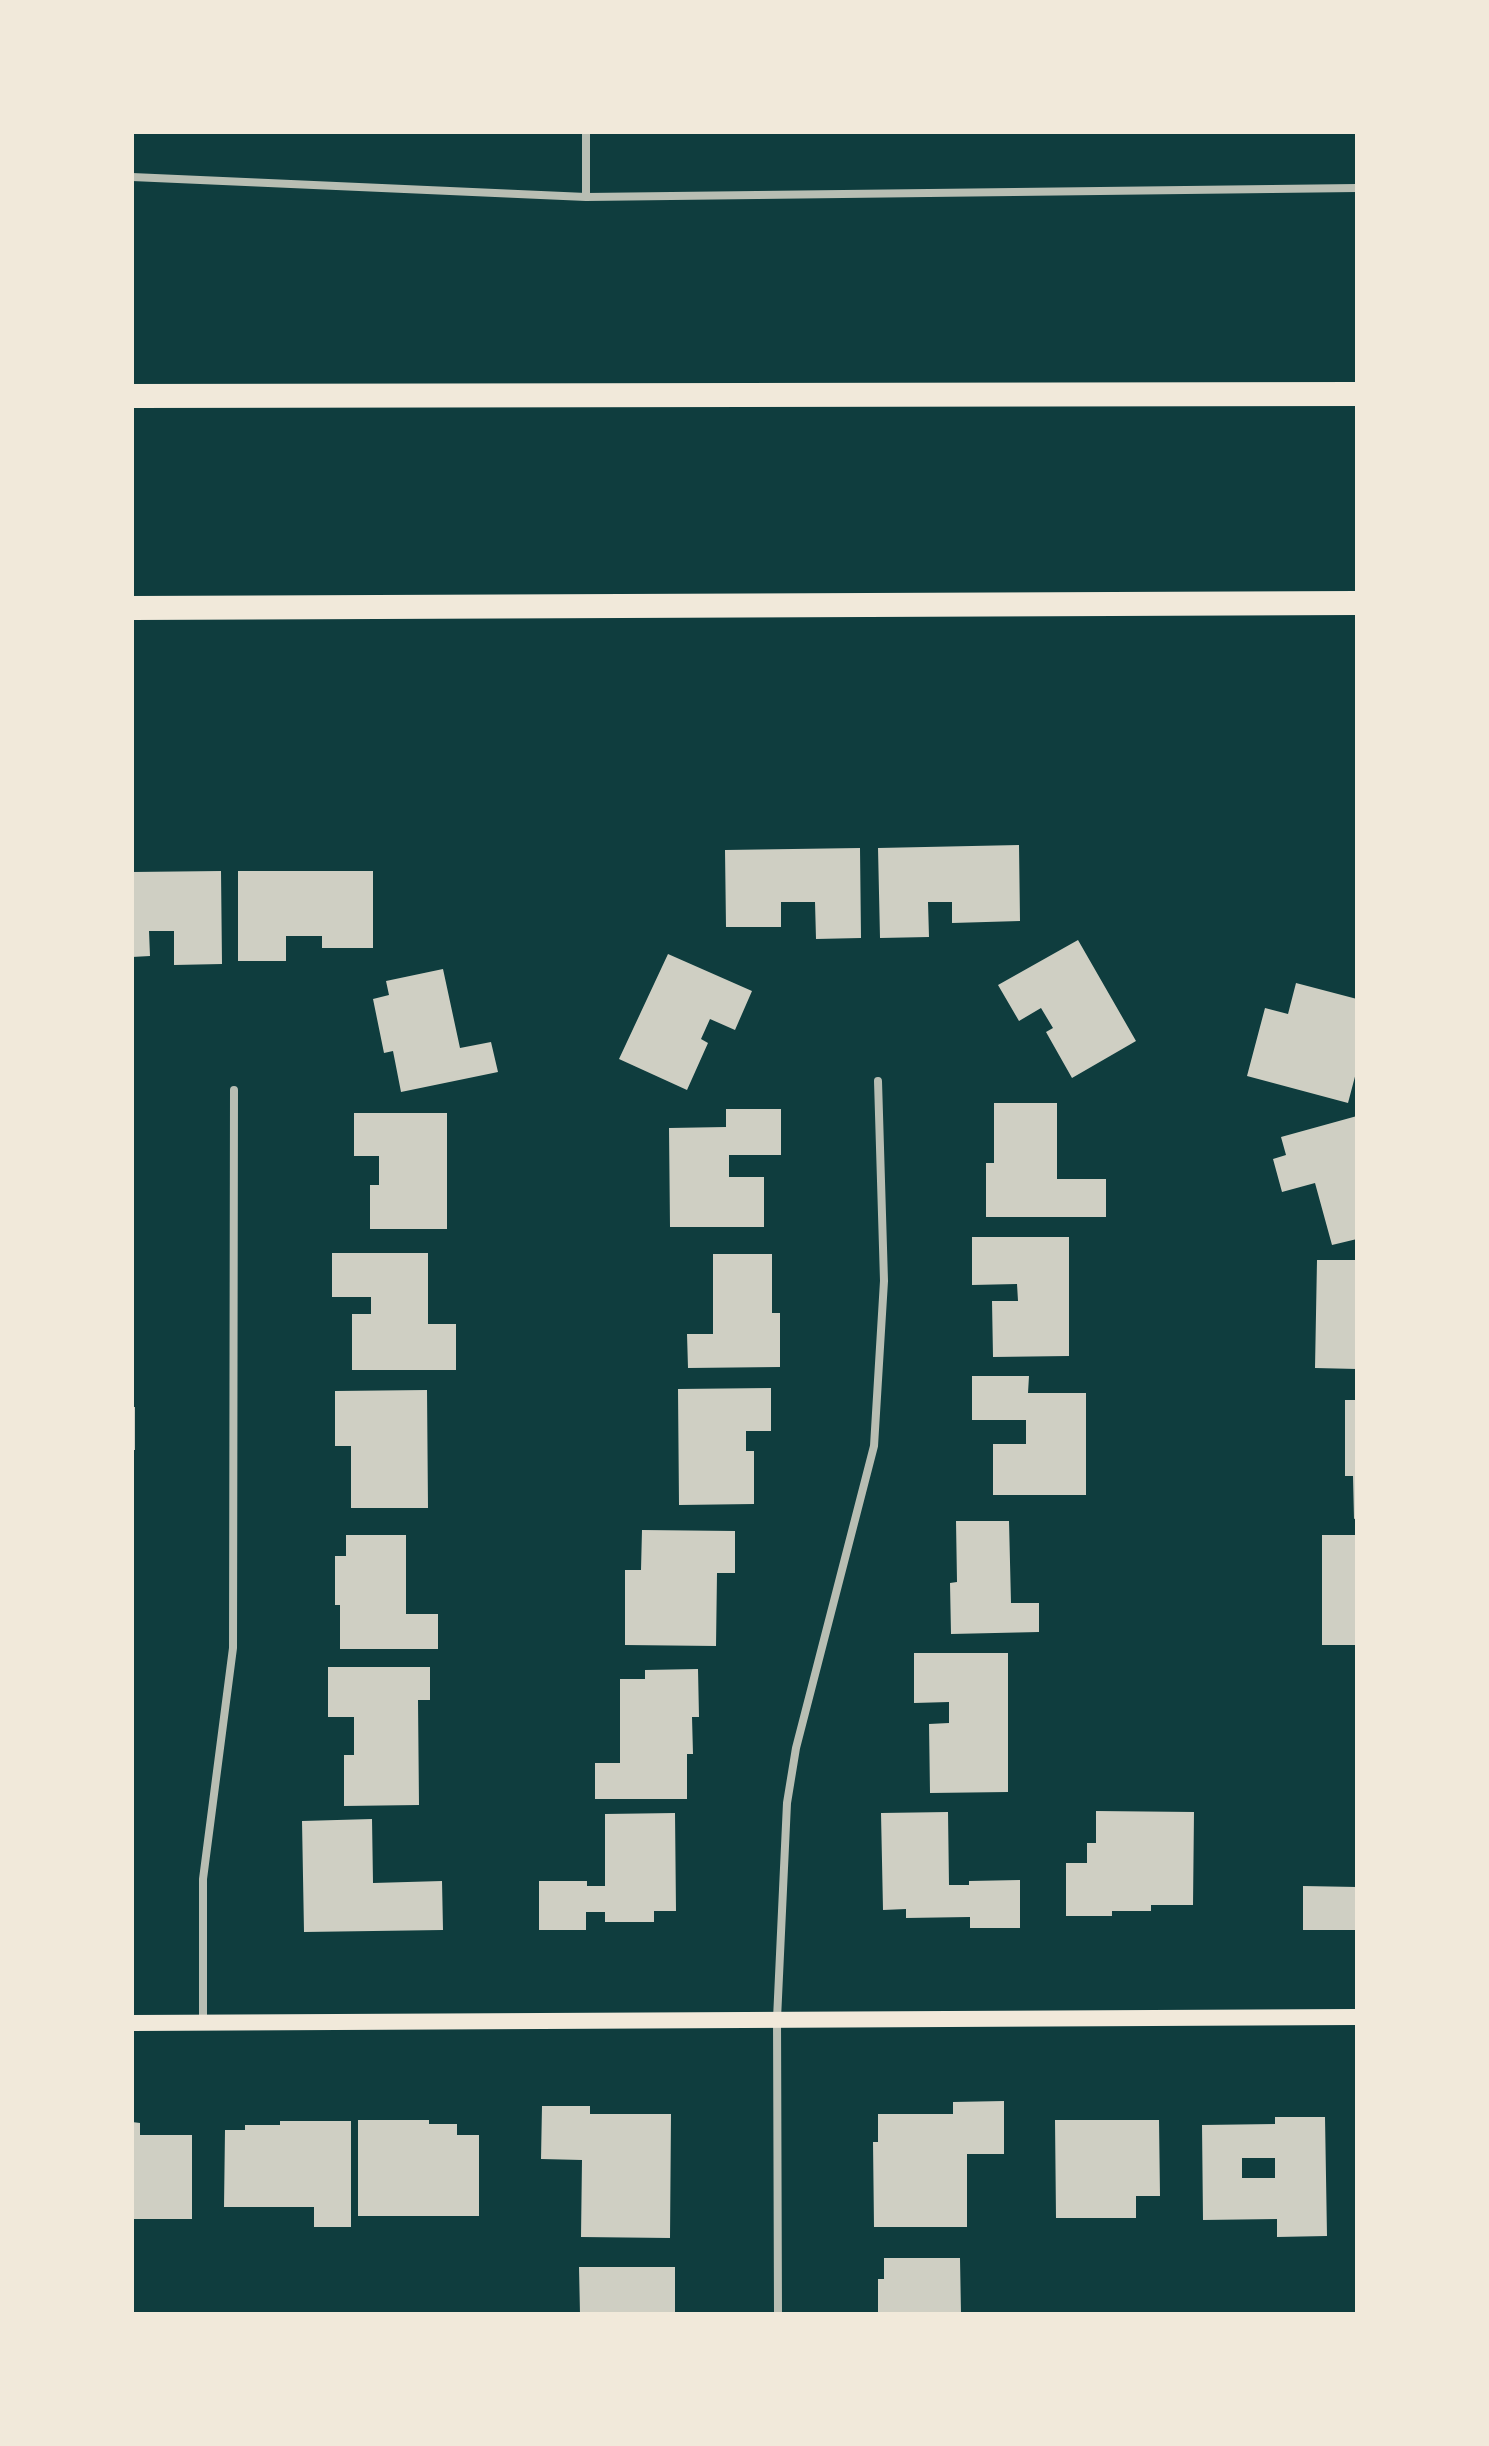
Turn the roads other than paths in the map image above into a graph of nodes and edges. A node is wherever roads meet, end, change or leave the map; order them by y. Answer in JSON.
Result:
{"nodes":[{"id":1,"x":586,"y":132,"type":"edge"},
{"id":2,"x":132,"y":177,"type":"edge"},
{"id":3,"x":1357,"y":188,"type":"edge"},
{"id":4,"x":586,"y":197,"type":"junction"},
{"id":5,"x":1357,"y":394,"type":"edge"},
{"id":6,"x":132,"y":396,"type":"edge"},
{"id":7,"x":1357,"y":603,"type":"edge"},
{"id":8,"x":132,"y":611,"type":"edge"},
{"id":9,"x":878,"y":1081,"type":"dead end"},
{"id":10,"x":234,"y":1090,"type":"dead end"},
{"id":11,"x":1357,"y":2017,"type":"edge"},
{"id":12,"x":777,"y":2019,"type":"junction"},
{"id":13,"x":132,"y":2023,"type":"edge"},
{"id":14,"x":203,"y":2023,"type":"junction"},
{"id":15,"x":778,"y":2314,"type":"edge"}],
"edges":[{"from":1,"to":4,"type":"street"},
{"from":2,"to":4,"type":"street"},
{"from":3,"to":4,"type":"street"},
{"from":5,"to":6,"type":"highway"},
{"from":7,"to":8,"type":"highway"},
{"from":9,"to":12,"type":"street"},
{"from":10,"to":14,"type":"street"},
{"from":11,"to":12,"type":"main road"},
{"from":12,"to":14,"type":"main road"},
{"from":12,"to":15,"type":"street"},
{"from":13,"to":14,"type":"main road"}]}
